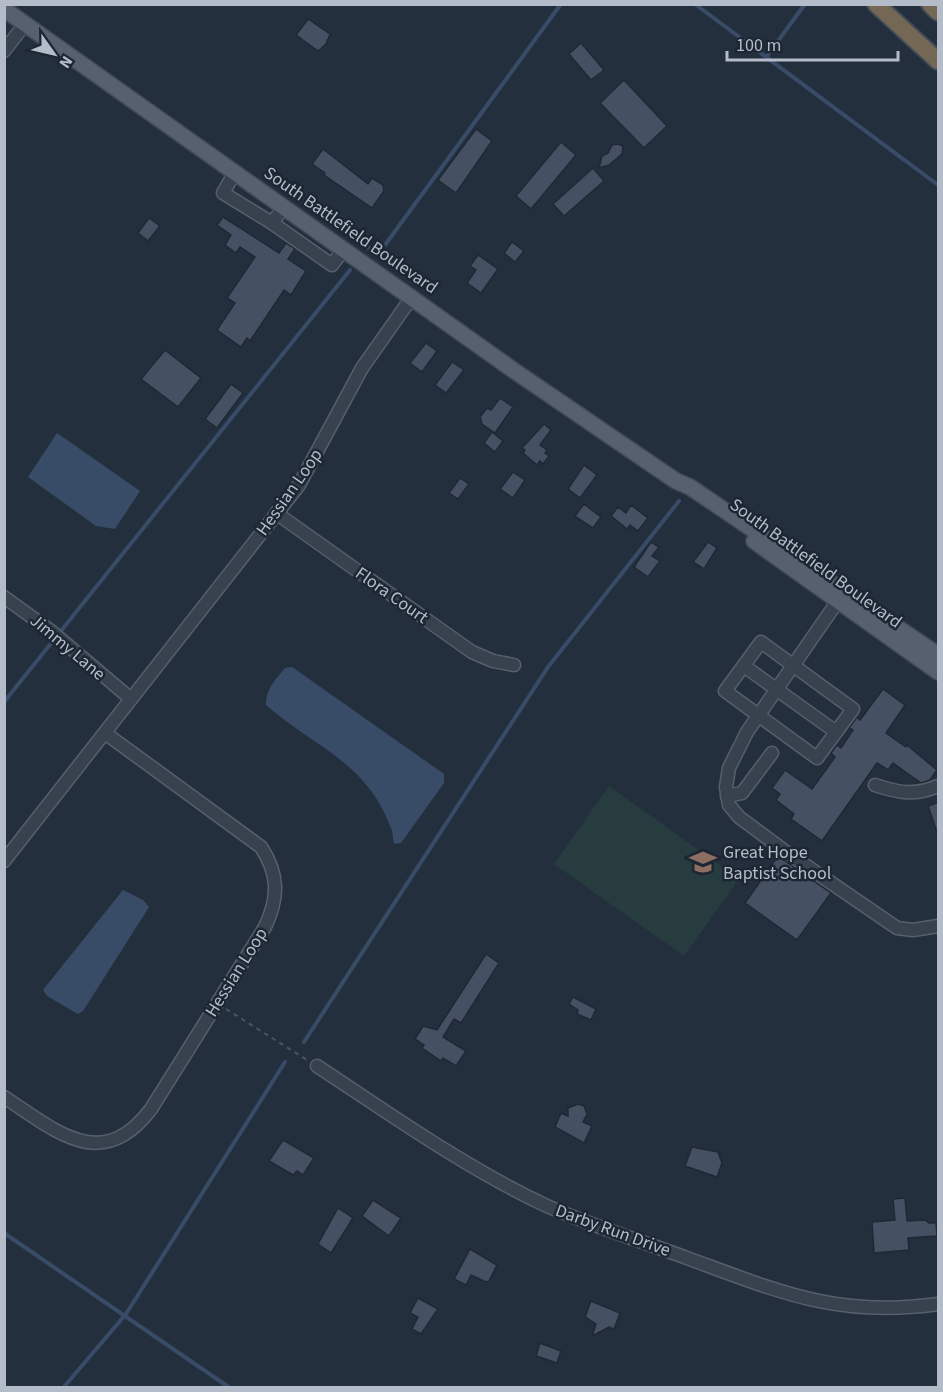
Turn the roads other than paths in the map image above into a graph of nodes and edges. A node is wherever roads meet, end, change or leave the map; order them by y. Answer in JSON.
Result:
{"nodes":[{"id":1,"x":876,"y":4,"type":"edge"},
{"id":2,"x":930,"y":4,"type":"edge"},
{"id":3,"x":4,"y":9,"type":"edge"},
{"id":4,"x":939,"y":12,"type":"edge"},
{"id":5,"x":25,"y":24,"type":"junction"},
{"id":6,"x":4,"y":51,"type":"edge"},
{"id":7,"x":939,"y":61,"type":"edge"},
{"id":8,"x":235,"y":172,"type":"junction"},
{"id":9,"x":284,"y":207,"type":"junction"},
{"id":10,"x":272,"y":223,"type":"junction"},
{"id":11,"x":344,"y":249,"type":"junction"},
{"id":12,"x":412,"y":297,"type":"junction"},
{"id":13,"x":276,"y":513,"type":"junction"},
{"id":14,"x":842,"y":595,"type":"junction"},
{"id":15,"x":4,"y":597,"type":"edge"},
{"id":16,"x":939,"y":655,"type":"edge"},
{"id":17,"x":514,"y":665,"type":"dead end"},
{"id":18,"x":793,"y":665,"type":"junction"},
{"id":19,"x":744,"y":666,"type":"junction"},
{"id":20,"x":939,"y":672,"type":"edge"},
{"id":21,"x":776,"y":690,"type":"junction"},
{"id":22,"x":131,"y":699,"type":"junction"},
{"id":23,"x":759,"y":715,"type":"junction"},
{"id":24,"x":836,"y":732,"type":"junction"},
{"id":25,"x":105,"y":733,"type":"junction"},
{"id":26,"x":772,"y":753,"type":"dead end"},
{"id":27,"x":875,"y":785,"type":"dead end"},
{"id":28,"x":939,"y":786,"type":"edge"},
{"id":29,"x":727,"y":796,"type":"junction"},
{"id":30,"x":4,"y":861,"type":"edge"},
{"id":31,"x":939,"y":926,"type":"edge"},
{"id":32,"x":317,"y":1066,"type":"road end"},
{"id":33,"x":4,"y":1097,"type":"edge"},
{"id":34,"x":939,"y":1304,"type":"edge"}],
"edges":[{"from":1,"to":7,"type":"highway"},
{"from":2,"to":4,"type":"highway"},
{"from":3,"to":5,"type":"main road","name":"South Battlefield Boulevard"},
{"from":5,"to":6,"type":"street"},
{"from":5,"to":8,"type":"main road","name":"South Battlefield Boulevard"},
{"from":8,"to":9,"type":"main road","name":"South Battlefield Boulevard"},
{"from":8,"to":10,"type":"street"},
{"from":9,"to":10,"type":"street"},
{"from":9,"to":11,"type":"main road","name":"South Battlefield Boulevard"},
{"from":10,"to":11,"type":"street"},
{"from":11,"to":12,"type":"main road","name":"South Battlefield Boulevard"},
{"from":12,"to":13,"type":"street","name":"Hessian Loop"},
{"from":12,"to":14,"type":"main road","name":"South Battlefield Boulevard"},
{"from":13,"to":17,"type":"street","name":"Flora Court"},
{"from":13,"to":22,"type":"street","name":"Hessian Loop"},
{"from":14,"to":16,"type":"main road","name":"South Battlefield Boulevard"},
{"from":14,"to":18,"type":"street"},
{"from":14,"to":20,"type":"main road","name":"South Battlefield Boulevard"},
{"from":15,"to":22,"type":"street","name":"Jimmy Lane"},
{"from":18,"to":19,"type":"street"},
{"from":18,"to":21,"type":"street"},
{"from":18,"to":24,"type":"street"},
{"from":19,"to":21,"type":"street"},
{"from":19,"to":23,"type":"street"},
{"from":21,"to":23,"type":"street"},
{"from":21,"to":24,"type":"street"},
{"from":22,"to":25,"type":"street","name":"Hessian Loop"},
{"from":23,"to":24,"type":"street"},
{"from":23,"to":29,"type":"street"},
{"from":25,"to":30,"type":"street","name":"Hessian Loop"},
{"from":25,"to":33,"type":"street","name":"Hessian Loop"},
{"from":26,"to":29,"type":"street"},
{"from":27,"to":28,"type":"street"},
{"from":29,"to":31,"type":"street"},
{"from":32,"to":34,"type":"street","name":"Darby Run Drive"}]}
